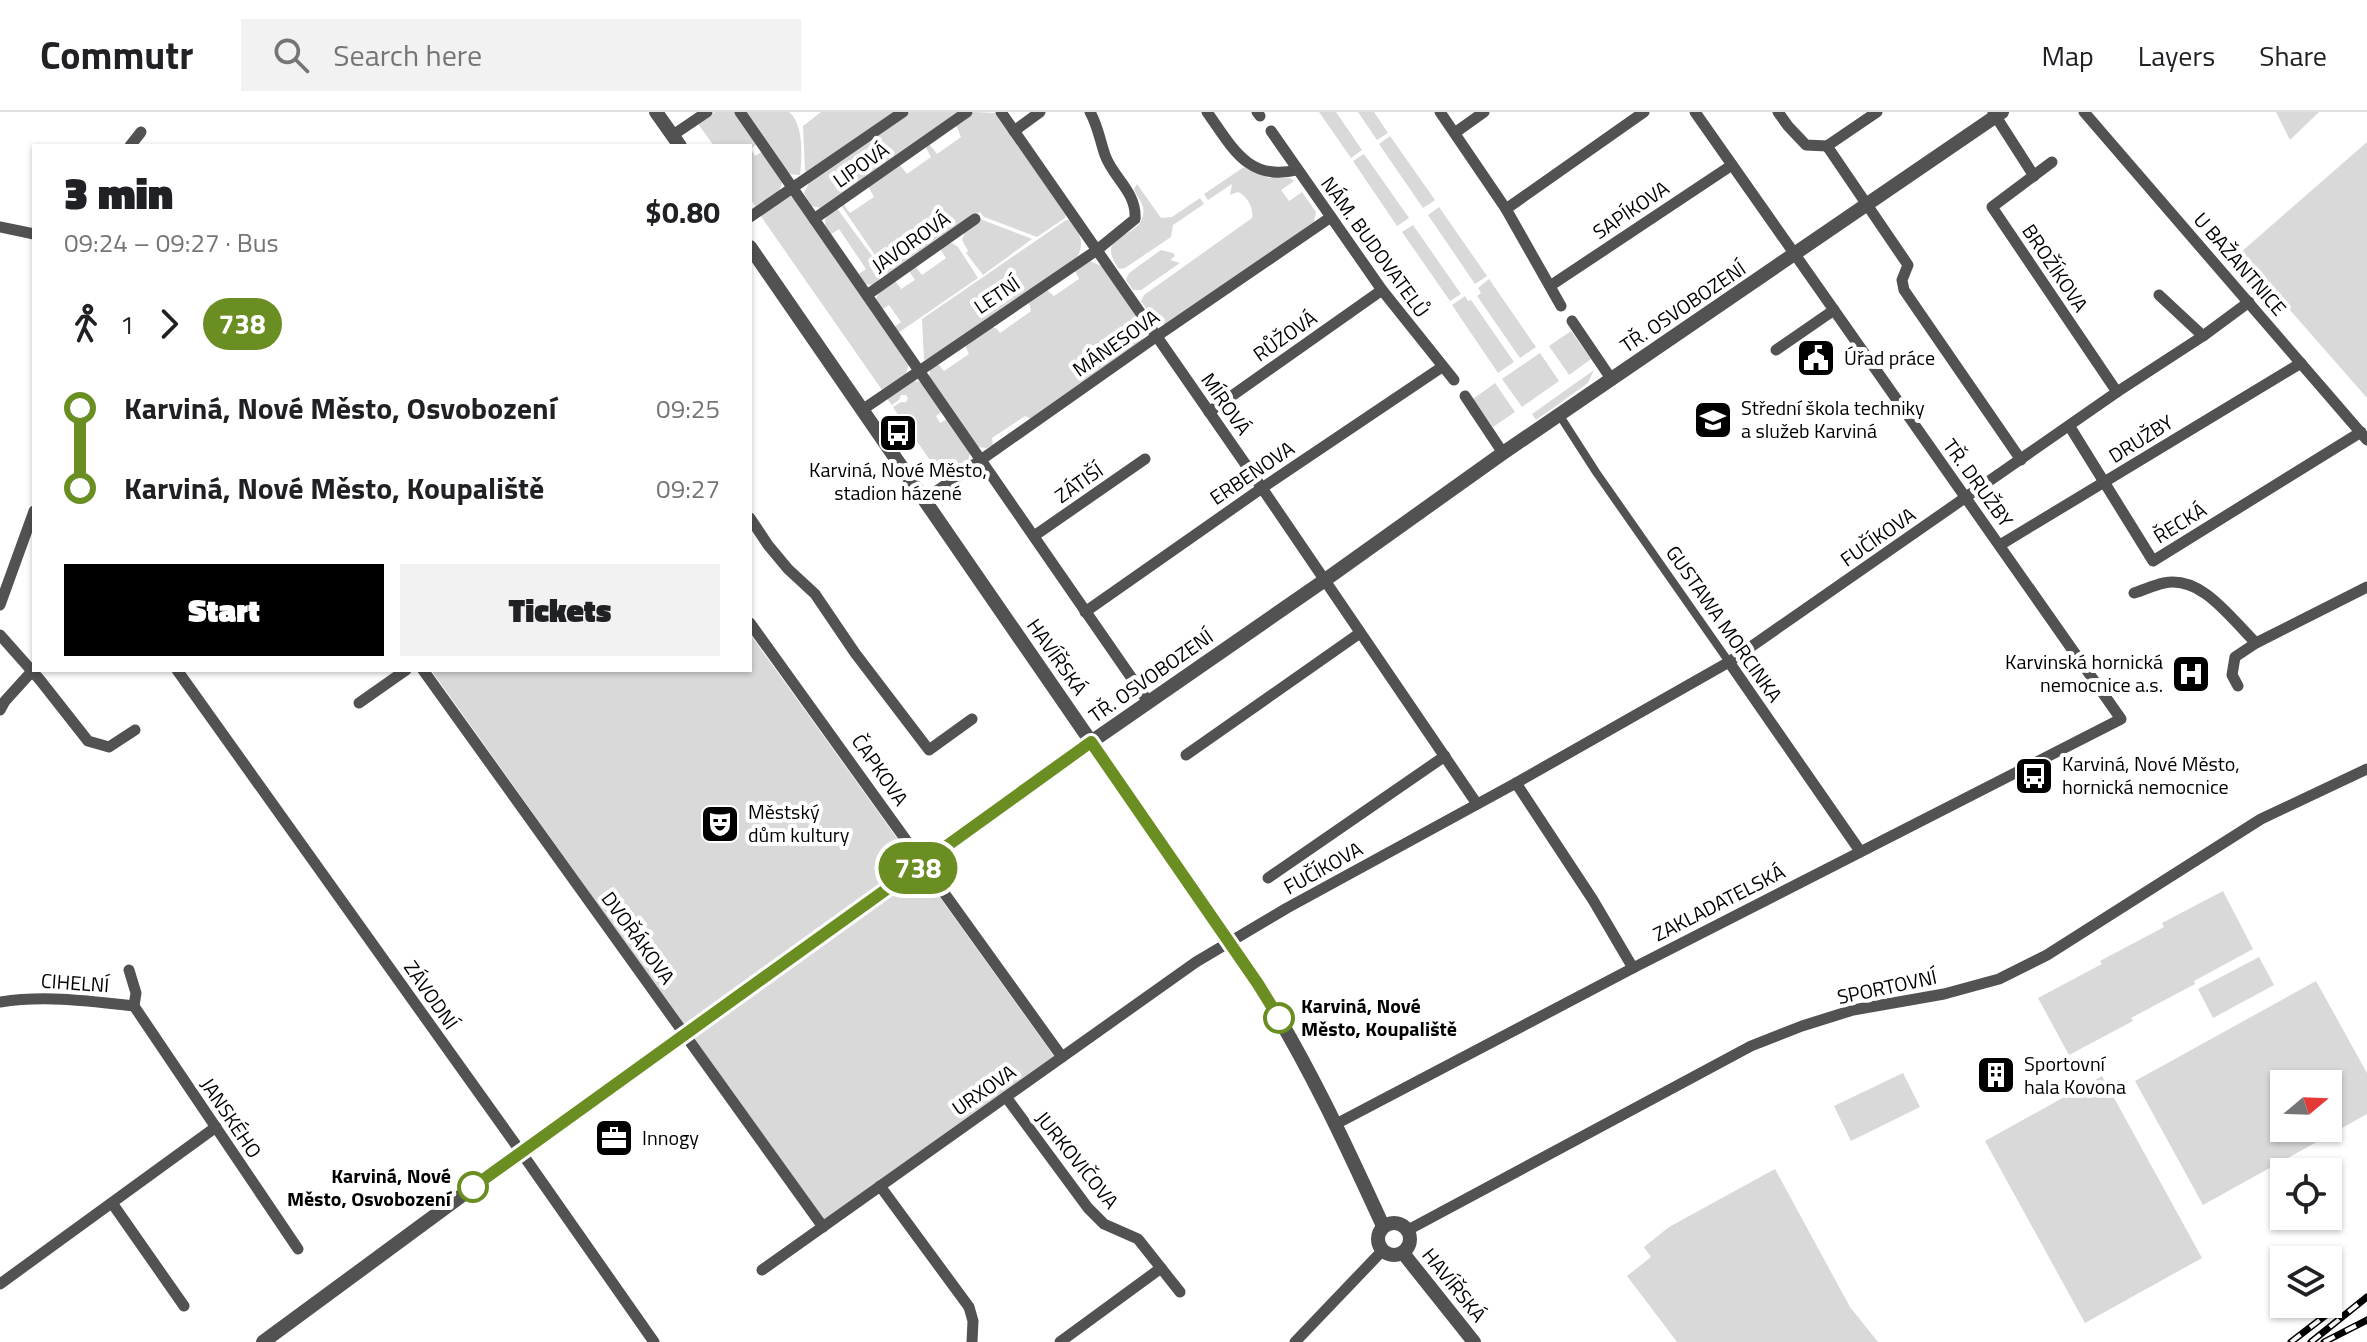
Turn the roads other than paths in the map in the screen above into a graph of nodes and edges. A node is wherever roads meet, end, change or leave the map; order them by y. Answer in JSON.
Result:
{"nodes":[{"id":1,"x":656,"y":112,"type":"edge"},
{"id":2,"x":707,"y":112,"type":"edge"},
{"id":3,"x":740,"y":112,"type":"edge"},
{"id":4,"x":903,"y":112,"type":"edge"},
{"id":5,"x":967,"y":112,"type":"edge"},
{"id":6,"x":1001,"y":112,"type":"edge"},
{"id":7,"x":1040,"y":112,"type":"edge"},
{"id":8,"x":1090,"y":112,"type":"edge"},
{"id":9,"x":1207,"y":112,"type":"edge"},
{"id":10,"x":1440,"y":112,"type":"edge"},
{"id":11,"x":1484,"y":112,"type":"edge"},
{"id":12,"x":1644,"y":112,"type":"edge"},
{"id":13,"x":1695,"y":112,"type":"edge"},
{"id":14,"x":1778,"y":112,"type":"edge"},
{"id":15,"x":1877,"y":112,"type":"edge"},
{"id":16,"x":2084,"y":112,"type":"edge"},
{"id":17,"x":1997,"y":113,"type":"edge"},
{"id":18,"x":1014,"y":131,"type":"junction"},
{"id":19,"x":1271,"y":131,"type":"dead end"},
{"id":20,"x":141,"y":132,"type":"dead end"},
{"id":21,"x":1456,"y":132,"type":"junction"},
{"id":22,"x":676,"y":141,"type":"edge"},
{"id":23,"x":132,"y":144,"type":"edge"},
{"id":24,"x":1827,"y":146,"type":"junction"},
{"id":25,"x":2052,"y":162,"type":"dead end"},
{"id":26,"x":1732,"y":165,"type":"junction"},
{"id":27,"x":1297,"y":170,"type":"junction"},
{"id":28,"x":2034,"y":176,"type":"junction"},
{"id":29,"x":793,"y":188,"type":"junction"},
{"id":30,"x":1868,"y":205,"type":"junction"},
{"id":31,"x":1506,"y":209,"type":"junction"},
{"id":32,"x":752,"y":216,"type":"edge"},
{"id":33,"x":1331,"y":217,"type":"junction"},
{"id":34,"x":814,"y":219,"type":"junction"},
{"id":35,"x":975,"y":219,"type":"dead end"},
{"id":36,"x":0,"y":227,"type":"edge"},
{"id":37,"x":32,"y":234,"type":"edge"},
{"id":38,"x":752,"y":250,"type":"edge"},
{"id":39,"x":1097,"y":250,"type":"junction"},
{"id":40,"x":1796,"y":254,"type":"junction"},
{"id":41,"x":1550,"y":286,"type":"junction"},
{"id":42,"x":1382,"y":290,"type":"junction"},
{"id":43,"x":867,"y":295,"type":"junction"},
{"id":44,"x":2159,"y":295,"type":"dead end"},
{"id":45,"x":2249,"y":302,"type":"junction"},
{"id":46,"x":1561,"y":306,"type":"dead end"},
{"id":47,"x":1834,"y":310,"type":"junction"},
{"id":48,"x":1572,"y":321,"type":"dead end"},
{"id":49,"x":1157,"y":336,"type":"junction"},
{"id":50,"x":2203,"y":336,"type":"junction"},
{"id":51,"x":1776,"y":350,"type":"dead end"},
{"id":52,"x":2301,"y":363,"type":"junction"},
{"id":53,"x":1442,"y":367,"type":"junction"},
{"id":54,"x":918,"y":370,"type":"junction"},
{"id":55,"x":1454,"y":380,"type":"dead end"},
{"id":56,"x":1612,"y":380,"type":"junction"},
{"id":57,"x":2117,"y":392,"type":"junction"},
{"id":58,"x":1465,"y":396,"type":"dead end"},
{"id":59,"x":862,"y":410,"type":"junction"},
{"id":60,"x":1209,"y":412,"type":"junction"},
{"id":61,"x":1560,"y":416,"type":"junction"},
{"id":62,"x":2070,"y":427,"type":"junction"},
{"id":63,"x":2364,"y":436,"type":"edge"},
{"id":64,"x":1503,"y":453,"type":"junction"},
{"id":65,"x":1145,"y":459,"type":"dead end"},
{"id":66,"x":981,"y":460,"type":"junction"},
{"id":67,"x":2021,"y":460,"type":"junction"},
{"id":68,"x":2103,"y":484,"type":"junction"},
{"id":69,"x":1262,"y":488,"type":"junction"},
{"id":70,"x":1966,"y":498,"type":"junction"},
{"id":71,"x":924,"y":500,"type":"junction"},
{"id":72,"x":32,"y":517,"type":"edge"},
{"id":73,"x":752,"y":521,"type":"edge"},
{"id":74,"x":1034,"y":536,"type":"junction"},
{"id":75,"x":2000,"y":545,"type":"junction"},
{"id":76,"x":1325,"y":580,"type":"junction"},
{"id":77,"x":2367,"y":587,"type":"edge"},
{"id":78,"x":2134,"y":593,"type":"dead end"},
{"id":79,"x":0,"y":605,"type":"edge"},
{"id":80,"x":1085,"y":612,"type":"junction"},
{"id":81,"x":752,"y":626,"type":"edge"},
{"id":82,"x":1360,"y":633,"type":"junction"},
{"id":83,"x":0,"y":635,"type":"edge"},
{"id":84,"x":2256,"y":643,"type":"junction"},
{"id":85,"x":1729,"y":662,"type":"junction"},
{"id":86,"x":32,"y":669,"type":"edge"},
{"id":87,"x":32,"y":671,"type":"edge"},
{"id":88,"x":35,"y":672,"type":"edge"},
{"id":89,"x":178,"y":672,"type":"edge"},
{"id":90,"x":403,"y":672,"type":"edge"},
{"id":91,"x":424,"y":672,"type":"edge"},
{"id":92,"x":2238,"y":686,"type":"dead end"},
{"id":93,"x":359,"y":703,"type":"dead end"},
{"id":94,"x":1149,"y":703,"type":"junction"},
{"id":95,"x":0,"y":710,"type":"edge"},
{"id":96,"x":972,"y":719,"type":"dead end"},
{"id":97,"x":2121,"y":719,"type":"joint"},
{"id":98,"x":135,"y":730,"type":"dead end"},
{"id":99,"x":1091,"y":742,"type":"junction"},
{"id":100,"x":1186,"y":755,"type":"dead end"},
{"id":101,"x":1445,"y":756,"type":"junction"},
{"id":102,"x":2367,"y":769,"type":"edge"},
{"id":103,"x":1516,"y":783,"type":"junction"},
{"id":104,"x":1477,"y":804,"type":"junction"},
{"id":105,"x":1860,"y":851,"type":"junction"},
{"id":106,"x":924,"y":863,"type":"junction"},
{"id":107,"x":1268,"y":878,"type":"dead end"},
{"id":108,"x":1230,"y":943,"type":"junction"},
{"id":109,"x":1633,"y":968,"type":"junction"},
{"id":110,"x":129,"y":970,"type":"dead end"},
{"id":111,"x":0,"y":1002,"type":"edge"},
{"id":112,"x":134,"y":1006,"type":"junction"},
{"id":113,"x":685,"y":1035,"type":"junction"},
{"id":114,"x":1062,"y":1057,"type":"junction"},
{"id":115,"x":1006,"y":1097,"type":"junction"},
{"id":116,"x":1336,"y":1124,"type":"junction"},
{"id":117,"x":216,"y":1127,"type":"junction"},
{"id":118,"x":521,"y":1152,"type":"junction"},
{"id":119,"x":880,"y":1186,"type":"junction"},
{"id":120,"x":112,"y":1203,"type":"junction"},
{"id":121,"x":1383,"y":1226,"type":"junction"},
{"id":122,"x":823,"y":1227,"type":"junction"},
{"id":123,"x":1408,"y":1230,"type":"junction"},
{"id":124,"x":298,"y":1249,"type":"dead end"},
{"id":125,"x":1383,"y":1250,"type":"junction"},
{"id":126,"x":1403,"y":1253,"type":"junction"},
{"id":127,"x":1161,"y":1268,"type":"junction"},
{"id":128,"x":762,"y":1270,"type":"dead end"},
{"id":129,"x":0,"y":1284,"type":"edge"},
{"id":130,"x":1180,"y":1292,"type":"dead end"},
{"id":131,"x":184,"y":1306,"type":"dead end"},
{"id":132,"x":263,"y":1342,"type":"edge"},
{"id":133,"x":654,"y":1342,"type":"edge"},
{"id":134,"x":972,"y":1342,"type":"edge"},
{"id":135,"x":1060,"y":1342,"type":"edge"},
{"id":136,"x":1295,"y":1342,"type":"edge"},
{"id":137,"x":1474,"y":1342,"type":"edge"}],
"edges":[{"from":1,"to":22,"type":"street"},
{"from":2,"to":22,"type":"street"},
{"from":3,"to":29,"type":"street"},
{"from":4,"to":29,"type":"street","name":"LIPOVÁ"},
{"from":5,"to":34,"type":"street","name":"LIPOVÁ"},
{"from":6,"to":18,"type":"street","name":"MÍROVÁ"},
{"from":7,"to":18,"type":"street"},
{"from":8,"to":39,"type":"street"},
{"from":9,"to":27,"type":"street"},
{"from":10,"to":21,"type":"street"},
{"from":11,"to":21,"type":"street"},
{"from":12,"to":31,"type":"street"},
{"from":13,"to":26,"type":"street","name":"TŘ. DRUŽBY"},
{"from":14,"to":24,"type":"street"},
{"from":15,"to":24,"type":"street"},
{"from":16,"to":45,"type":"street","name":"U BAŽANTNICE"},
{"from":17,"to":28,"type":"street"},
{"from":17,"to":30,"type":"street","name":"TŘ. OSVOBOZENÍ"},
{"from":18,"to":39,"type":"street","name":"MÍROVÁ"},
{"from":19,"to":27,"type":"street","name":"NÁM. BUDOVATELŮ"},
{"from":20,"to":23,"type":"street"},
{"from":21,"to":31,"type":"street"},
{"from":24,"to":30,"type":"street"},
{"from":25,"to":28,"type":"street","name":"BROŽÍKOVA"},
{"from":26,"to":40,"type":"street","name":"TŘ. DRUŽBY"},
{"from":26,"to":41,"type":"street","name":"SAPÍKOVA"},
{"from":27,"to":33,"type":"street","name":"NÁM. BUDOVATELŮ"},
{"from":28,"to":57,"type":"street","name":"BROŽÍKOVA"},
{"from":29,"to":32,"type":"street","name":"LIPOVÁ"},
{"from":29,"to":34,"type":"street"},
{"from":30,"to":40,"type":"street","name":"TŘ. OSVOBOZENÍ"},
{"from":30,"to":67,"type":"street"},
{"from":31,"to":41,"type":"street"},
{"from":33,"to":42,"type":"street","name":"NÁM. BUDOVATELŮ"},
{"from":33,"to":49,"type":"street","name":"MÁNESOVA"},
{"from":34,"to":43,"type":"street"},
{"from":35,"to":43,"type":"street","name":"JAVOROVÁ"},
{"from":36,"to":37,"type":"street"},
{"from":38,"to":59,"type":"street","name":"HAVÍŘSKÁ"},
{"from":39,"to":49,"type":"street","name":"MÍROVÁ"},
{"from":39,"to":54,"type":"street","name":"LETNÍ"},
{"from":40,"to":47,"type":"street","name":"TŘ. DRUŽBY"},
{"from":40,"to":56,"type":"street","name":"TŘ. OSVOBOZENÍ"},
{"from":41,"to":46,"type":"street"},
{"from":42,"to":53,"type":"street","name":"NÁM. BUDOVATELŮ"},
{"from":42,"to":60,"type":"street","name":"RŮŽOVÁ"},
{"from":43,"to":54,"type":"street"},
{"from":44,"to":50,"type":"street"},
{"from":45,"to":50,"type":"street","name":"FUČÍKOVA"},
{"from":45,"to":52,"type":"street","name":"U BAŽANTNICE"},
{"from":47,"to":51,"type":"street"},
{"from":47,"to":70,"type":"street","name":"TŘ. DRUŽBY"},
{"from":48,"to":56,"type":"street"},
{"from":49,"to":60,"type":"street","name":"MÍROVÁ"},
{"from":49,"to":66,"type":"street","name":"MÁNESOVA"},
{"from":50,"to":57,"type":"street","name":"FUČÍKOVA"},
{"from":52,"to":63,"type":"street","name":"U BAŽANTNICE"},
{"from":52,"to":68,"type":"street","name":"DRUŽBY"},
{"from":53,"to":55,"type":"street","name":"NÁM. BUDOVATELŮ"},
{"from":53,"to":69,"type":"street","name":"ERBENOVA"},
{"from":54,"to":59,"type":"street","name":"LETNÍ"},
{"from":54,"to":66,"type":"street"},
{"from":56,"to":61,"type":"street","name":"TŘ. OSVOBOZENÍ"},
{"from":57,"to":62,"type":"street","name":"FUČÍKOVA"},
{"from":58,"to":64,"type":"street"},
{"from":59,"to":71,"type":"street","name":"HAVÍŘSKÁ"},
{"from":60,"to":69,"type":"street","name":"MÍROVÁ"},
{"from":61,"to":64,"type":"street","name":"TŘ. OSVOBOZENÍ"},
{"from":61,"to":85,"type":"street","name":"GUSTAWA MORCINKA"},
{"from":62,"to":67,"type":"street","name":"FUČÍKOVA"},
{"from":62,"to":68,"type":"street","name":"ŘECKÁ"},
{"from":63,"to":68,"type":"street","name":"ŘECKÁ"},
{"from":64,"to":76,"type":"street","name":"TŘ. OSVOBOZENÍ"},
{"from":65,"to":74,"type":"street","name":"ZÁTIŠÍ"},
{"from":66,"to":71,"type":"street","name":"MÁNESOVA"},
{"from":66,"to":74,"type":"street"},
{"from":67,"to":70,"type":"street","name":"FUČÍKOVA"},
{"from":68,"to":75,"type":"street","name":"DRUŽBY"},
{"from":69,"to":76,"type":"street","name":"MÍROVÁ"},
{"from":69,"to":80,"type":"street","name":"ERBENOVA"},
{"from":70,"to":75,"type":"street","name":"TŘ. DRUŽBY"},
{"from":70,"to":85,"type":"street","name":"FUČÍKOVA"},
{"from":71,"to":99,"type":"street","name":"HAVÍŘSKÁ"},
{"from":72,"to":79,"type":"street"},
{"from":73,"to":96,"type":"street"},
{"from":74,"to":80,"type":"street"},
{"from":75,"to":97,"type":"street","name":"TŘ. DRUŽBY"},
{"from":76,"to":82,"type":"street"},
{"from":76,"to":94,"type":"street","name":"TŘ. OSVOBOZENÍ"},
{"from":77,"to":84,"type":"street"},
{"from":78,"to":84,"type":"street"},
{"from":80,"to":94,"type":"street"},
{"from":81,"to":106,"type":"street","name":"ČAPKOVA"},
{"from":82,"to":100,"type":"street"},
{"from":82,"to":101,"type":"street"},
{"from":83,"to":86,"type":"street"},
{"from":84,"to":92,"type":"street"},
{"from":85,"to":103,"type":"street","name":"FUČÍKOVA"},
{"from":85,"to":105,"type":"street","name":"GUSTAWA MORCINKA"},
{"from":87,"to":95,"type":"street"},
{"from":88,"to":98,"type":"street"},
{"from":89,"to":118,"type":"street","name":"ZÁVODNÍ"},
{"from":90,"to":93,"type":"street"},
{"from":91,"to":113,"type":"street","name":"DVOŘÁKOVA"},
{"from":94,"to":99,"type":"street","name":"TŘ. OSVOBOZENÍ"},
{"from":97,"to":105,"type":"street","name":"ZAKLADATELSKÁ"},
{"from":99,"to":106,"type":"street","name":"TŘ. OSVOBOZENÍ"},
{"from":99,"to":108,"type":"street","name":"HAVÍŘSKÁ"},
{"from":101,"to":104,"type":"street"},
{"from":101,"to":107,"type":"street","name":"FUČÍKOVA"},
{"from":102,"to":123,"type":"street","name":"SPORTOVNÍ"},
{"from":103,"to":104,"type":"street","name":"FUČÍKOVA"},
{"from":103,"to":109,"type":"street"},
{"from":104,"to":108,"type":"street","name":"FUČÍKOVA"},
{"from":105,"to":109,"type":"street","name":"ZAKLADATELSKÁ"},
{"from":106,"to":113,"type":"street","name":"TŘ. OSVOBOZENÍ"},
{"from":106,"to":114,"type":"street","name":"ČAPKOVA"},
{"from":108,"to":114,"type":"street","name":"URXOVA"},
{"from":108,"to":116,"type":"street","name":"HAVÍŘSKÁ"},
{"from":109,"to":116,"type":"street","name":"ZAKLADATELSKÁ"},
{"from":110,"to":112,"type":"street","name":"CIHELNÍ"},
{"from":111,"to":112,"type":"street","name":"CIHELNÍ"},
{"from":112,"to":117,"type":"street","name":"JANSKÉHO"},
{"from":113,"to":118,"type":"street","name":"TŘ. OSVOBOZENÍ"},
{"from":113,"to":122,"type":"street","name":"DVOŘÁKOVA"},
{"from":114,"to":115,"type":"street","name":"URXOVA"},
{"from":115,"to":119,"type":"street","name":"URXOVA"},
{"from":115,"to":127,"type":"street","name":"JURKOVIČOVA"},
{"from":116,"to":121,"type":"street","name":"HAVÍŘSKÁ"},
{"from":117,"to":120,"type":"street"},
{"from":117,"to":124,"type":"street","name":"JANSKÉHO"},
{"from":118,"to":132,"type":"street","name":"TŘ. OSVOBOZENÍ"},
{"from":118,"to":133,"type":"street","name":"ZÁVODNÍ"},
{"from":119,"to":122,"type":"street","name":"URXOVA"},
{"from":119,"to":134,"type":"street"},
{"from":120,"to":129,"type":"street"},
{"from":120,"to":131,"type":"street"},
{"from":121,"to":123,"type":"street"},
{"from":121,"to":125,"type":"street"},
{"from":122,"to":128,"type":"street","name":"URXOVA"},
{"from":123,"to":126,"type":"street"},
{"from":125,"to":126,"type":"street"},
{"from":125,"to":136,"type":"street"},
{"from":126,"to":137,"type":"street","name":"HAVÍŘSKÁ"},
{"from":127,"to":130,"type":"street","name":"JURKOVIČOVA"},
{"from":127,"to":135,"type":"street"}]}
